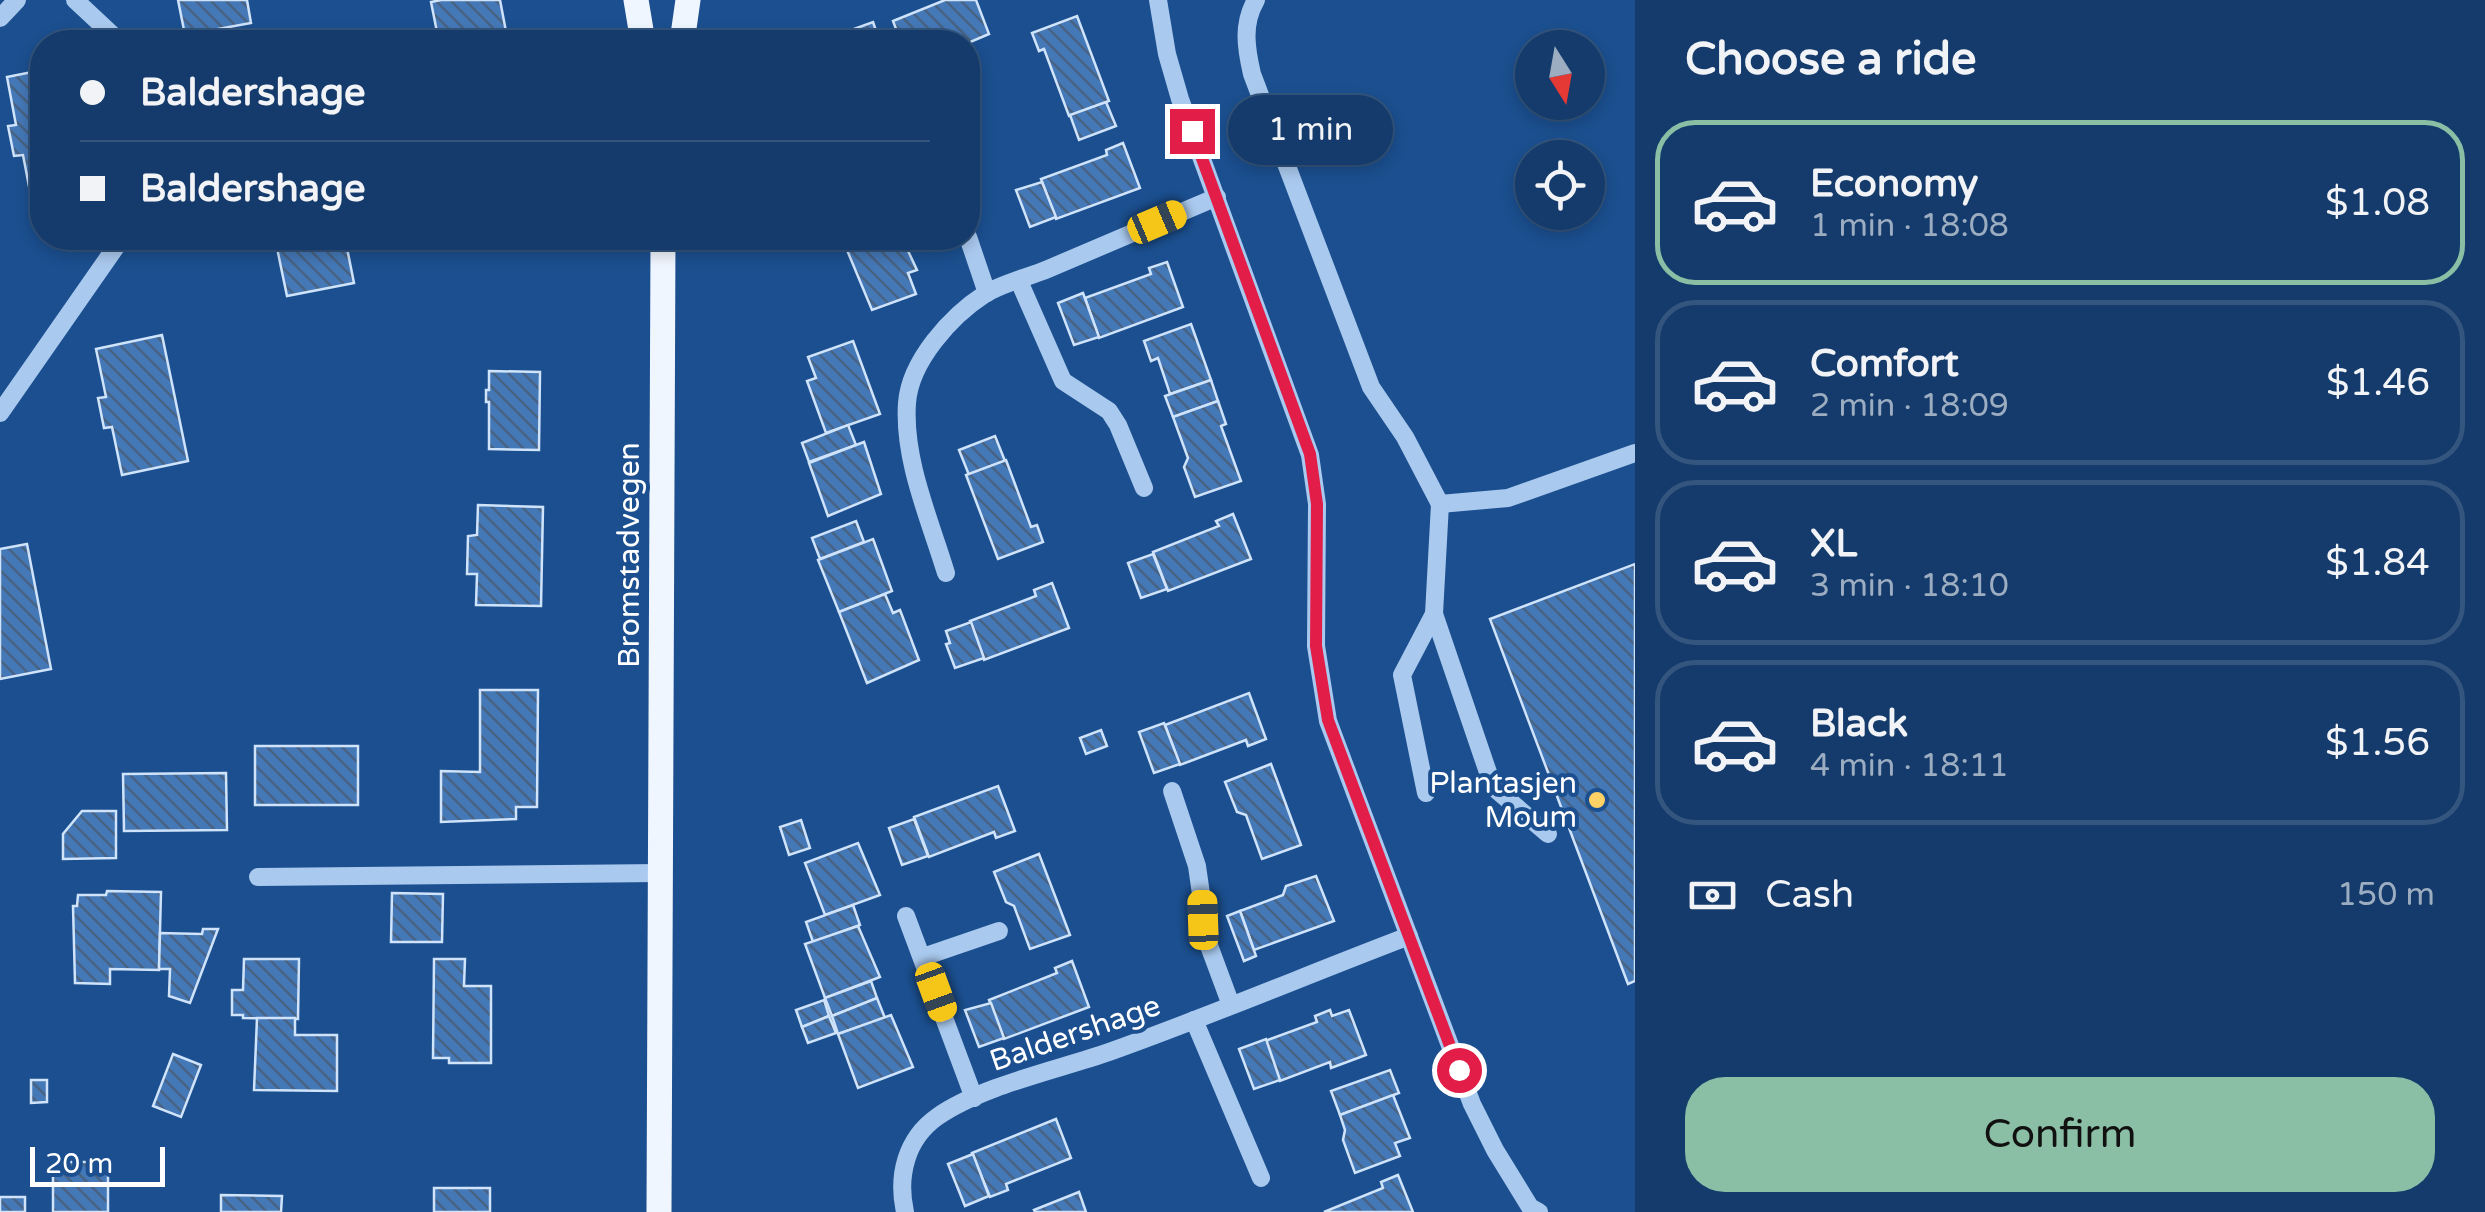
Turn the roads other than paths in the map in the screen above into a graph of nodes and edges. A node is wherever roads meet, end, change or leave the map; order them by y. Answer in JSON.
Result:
{"nodes":[{"id":1,"x":17,"y":0,"type":"edge"},
{"id":2,"x":75,"y":0,"type":"edge"},
{"id":3,"x":636,"y":0,"type":"edge"},
{"id":4,"x":688,"y":0,"type":"edge"},
{"id":5,"x":1158,"y":0,"type":"edge"},
{"id":6,"x":1256,"y":0,"type":"edge"},
{"id":7,"x":0,"y":18,"type":"edge"},
{"id":8,"x":107,"y":30,"type":"edge"},
{"id":9,"x":641,"y":30,"type":"edge"},
{"id":10,"x":684,"y":30,"type":"edge"},
{"id":11,"x":1217,"y":197,"type":"junction"},
{"id":12,"x":114,"y":250,"type":"edge"},
{"id":13,"x":662,"y":250,"type":"edge"},
{"id":14,"x":973,"y":250,"type":"edge"},
{"id":15,"x":1019,"y":281,"type":"junction"},
{"id":16,"x":987,"y":293,"type":"junction"},
{"id":17,"x":0,"y":413,"type":"edge"},
{"id":18,"x":1635,"y":452,"type":"edge"},
{"id":19,"x":1144,"y":488,"type":"dead end"},
{"id":20,"x":1440,"y":504,"type":"junction"},
{"id":21,"x":946,"y":573,"type":"dead end"},
{"id":22,"x":1434,"y":614,"type":"junction"},
{"id":23,"x":1172,"y":791,"type":"dead end"},
{"id":24,"x":1426,"y":792,"type":"dead end"},
{"id":25,"x":1548,"y":834,"type":"dead end"},
{"id":26,"x":660,"y":872,"type":"junction"},
{"id":27,"x":258,"y":878,"type":"dead end"},
{"id":28,"x":906,"y":916,"type":"dead end"},
{"id":29,"x":999,"y":931,"type":"dead end"},
{"id":30,"x":1409,"y":936,"type":"junction"},
{"id":31,"x":923,"y":958,"type":"junction"},
{"id":32,"x":1231,"y":1005,"type":"junction"},
{"id":33,"x":1194,"y":1020,"type":"junction"},
{"id":34,"x":974,"y":1098,"type":"junction"},
{"id":35,"x":1261,"y":1178,"type":"dead end"},
{"id":36,"x":1533,"y":1210,"type":"edge"},
{"id":37,"x":659,"y":1212,"type":"edge"},
{"id":38,"x":905,"y":1212,"type":"edge"}],
"edges":[{"from":1,"to":7,"type":"street"},
{"from":2,"to":8,"type":"street"},
{"from":3,"to":9,"type":"main road"},
{"from":4,"to":10,"type":"main road"},
{"from":5,"to":11,"type":"street"},
{"from":6,"to":20,"type":"street"},
{"from":11,"to":15,"type":"street"},
{"from":11,"to":30,"type":"street"},
{"from":12,"to":17,"type":"street"},
{"from":13,"to":26,"type":"main road","name":"Bromstadvegen"},
{"from":14,"to":16,"type":"street"},
{"from":15,"to":16,"type":"street"},
{"from":15,"to":19,"type":"street"},
{"from":16,"to":21,"type":"street"},
{"from":18,"to":20,"type":"street"},
{"from":20,"to":22,"type":"street"},
{"from":22,"to":24,"type":"street"},
{"from":22,"to":25,"type":"street"},
{"from":23,"to":32,"type":"street"},
{"from":26,"to":27,"type":"street"},
{"from":26,"to":37,"type":"main road","name":"Bromstadvegen"},
{"from":28,"to":31,"type":"street","name":"Baldershage"},
{"from":29,"to":31,"type":"street"},
{"from":30,"to":32,"type":"street","name":"Baldershage"},
{"from":30,"to":36,"type":"street"},
{"from":31,"to":34,"type":"street","name":"Baldershage"},
{"from":32,"to":33,"type":"street","name":"Baldershage"},
{"from":33,"to":34,"type":"street","name":"Baldershage"},
{"from":33,"to":35,"type":"street","name":"Baldershage"},
{"from":34,"to":38,"type":"street","name":"Baldershage"}]}
